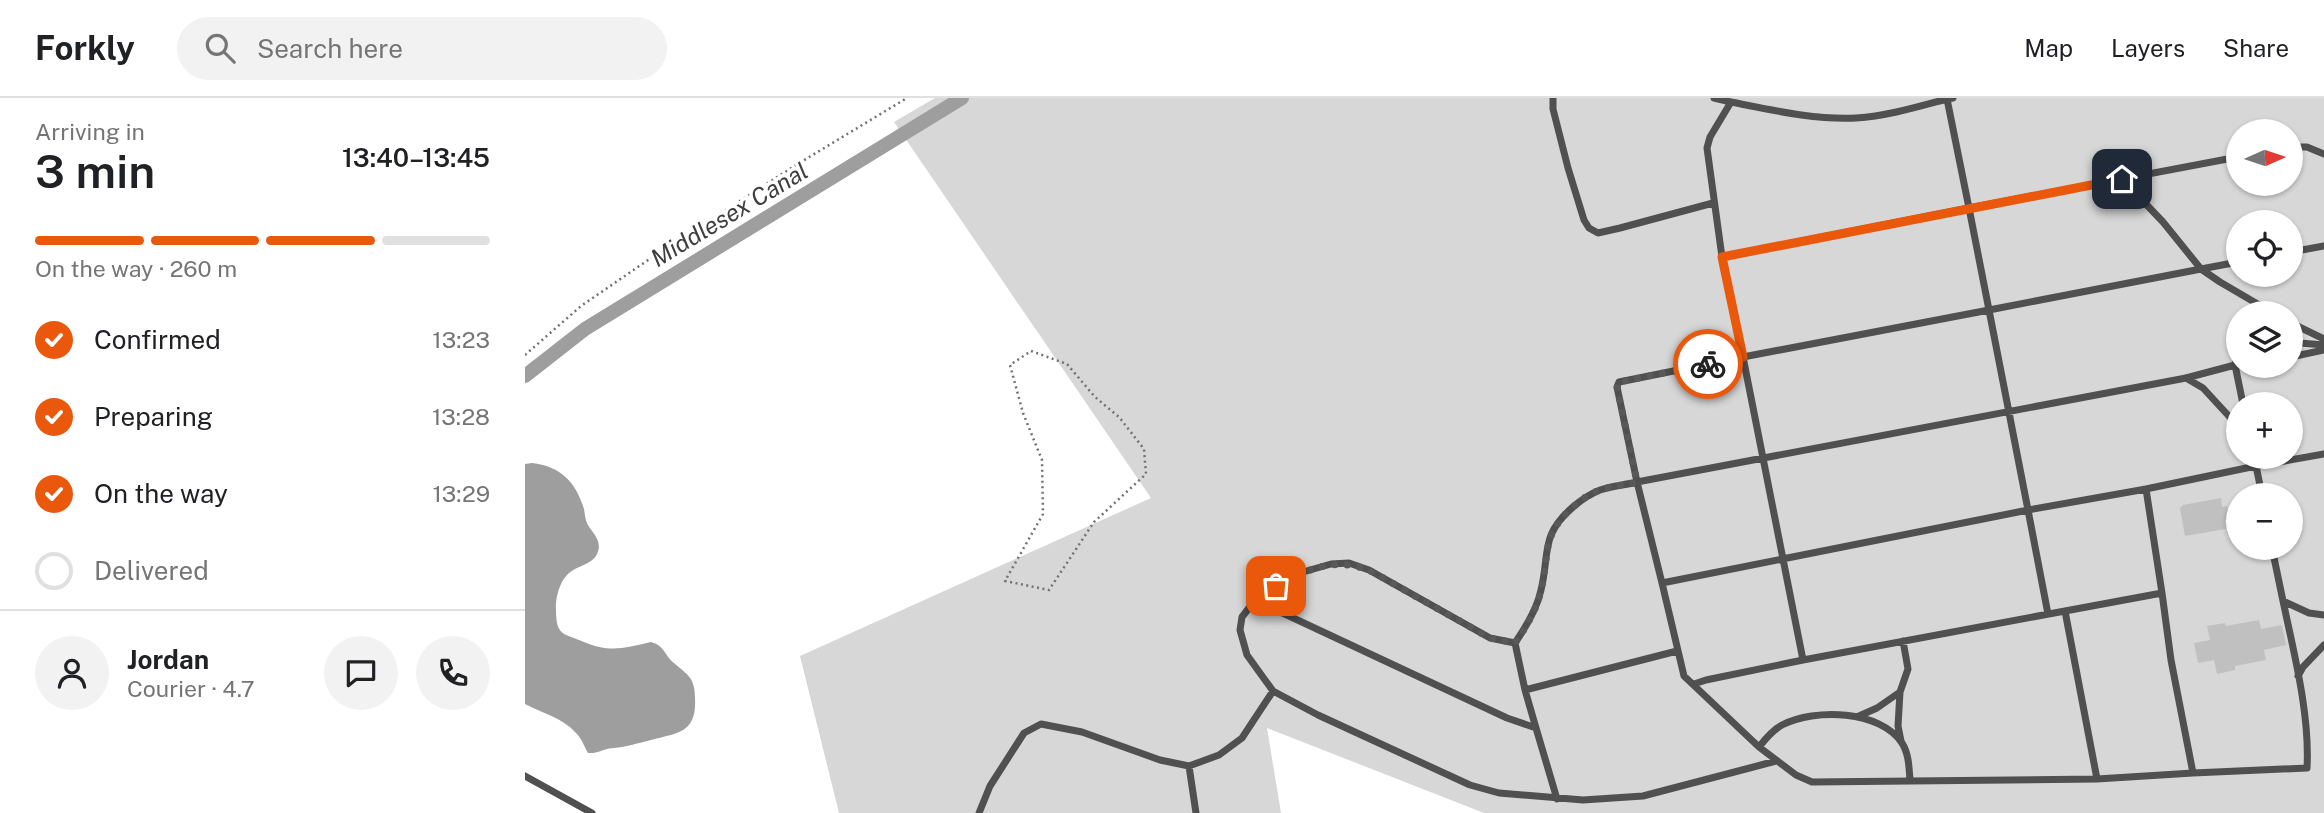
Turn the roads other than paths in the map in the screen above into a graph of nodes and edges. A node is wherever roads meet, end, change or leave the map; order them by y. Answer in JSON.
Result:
{"nodes":[{"id":1,"x":1553,"y":98,"type":"edge"},
{"id":2,"x":1714,"y":98,"type":"edge"},
{"id":3,"x":1950,"y":99,"type":"edge"},
{"id":4,"x":1731,"y":102,"type":"junction"},
{"id":5,"x":2303,"y":147,"type":"edge"},
{"id":6,"x":2324,"y":154,"type":"edge"},
{"id":7,"x":2226,"y":159,"type":"edge"},
{"id":8,"x":2122,"y":179,"type":"junction"},
{"id":9,"x":1713,"y":203,"type":"junction"},
{"id":10,"x":1969,"y":208,"type":"junction"},
{"id":11,"x":2324,"y":246,"type":"edge"},
{"id":12,"x":2303,"y":250,"type":"edge"},
{"id":13,"x":1722,"y":257,"type":"junction"},
{"id":14,"x":2226,"y":264,"type":"edge"},
{"id":15,"x":2201,"y":269,"type":"junction"},
{"id":16,"x":2253,"y":301,"type":"edge"},
{"id":17,"x":1989,"y":310,"type":"junction"},
{"id":18,"x":2303,"y":328,"type":"edge"},
{"id":19,"x":2324,"y":338,"type":"edge"},
{"id":20,"x":2303,"y":343,"type":"edge"},
{"id":21,"x":2324,"y":345,"type":"edge"},
{"id":22,"x":2324,"y":350,"type":"edge"},
{"id":23,"x":2303,"y":354,"type":"edge"},
{"id":24,"x":1743,"y":357,"type":"junction"},
{"id":25,"x":2226,"y":368,"type":"edge"},
{"id":26,"x":2186,"y":378,"type":"junction"},
{"id":27,"x":2009,"y":412,"type":"junction"},
{"id":28,"x":2226,"y":413,"type":"edge"},
{"id":29,"x":2324,"y":454,"type":"edge"},
{"id":30,"x":1763,"y":457,"type":"junction"},
{"id":31,"x":2303,"y":458,"type":"edge"},
{"id":32,"x":2246,"y":469,"type":"edge"},
{"id":33,"x":1637,"y":482,"type":"junction"},
{"id":34,"x":2146,"y":489,"type":"junction"},
{"id":35,"x":2028,"y":510,"type":"junction"},
{"id":36,"x":1782,"y":560,"type":"junction"},
{"id":37,"x":2274,"y":560,"type":"edge"},
{"id":38,"x":1662,"y":583,"type":"junction"},
{"id":39,"x":2161,"y":593,"type":"junction"},
{"id":40,"x":1255,"y":600,"type":"junction"},
{"id":41,"x":2283,"y":601,"type":"junction"},
{"id":42,"x":2065,"y":611,"type":"junction"},
{"id":43,"x":2048,"y":614,"type":"junction"},
{"id":44,"x":2324,"y":615,"type":"edge"},
{"id":45,"x":1903,"y":641,"type":"junction"},
{"id":46,"x":1515,"y":643,"type":"junction"},
{"id":47,"x":2324,"y":645,"type":"edge"},
{"id":48,"x":1677,"y":651,"type":"junction"},
{"id":49,"x":1803,"y":660,"type":"junction"},
{"id":50,"x":2298,"y":677,"type":"junction"},
{"id":51,"x":1693,"y":684,"type":"junction"},
{"id":52,"x":1525,"y":690,"type":"junction"},
{"id":53,"x":1273,"y":691,"type":"junction"},
{"id":54,"x":1900,"y":692,"type":"junction"},
{"id":55,"x":1860,"y":716,"type":"junction"},
{"id":56,"x":1536,"y":728,"type":"junction"},
{"id":57,"x":1901,"y":741,"type":"junction"},
{"id":58,"x":1759,"y":747,"type":"junction"},
{"id":59,"x":1776,"y":761,"type":"junction"},
{"id":60,"x":1189,"y":766,"type":"junction"},
{"id":61,"x":2193,"y":773,"type":"junction"},
{"id":62,"x":525,"y":776,"type":"edge"},
{"id":63,"x":2097,"y":779,"type":"junction"},
{"id":64,"x":1910,"y":780,"type":"junction"},
{"id":65,"x":1557,"y":799,"type":"junction"},
{"id":66,"x":592,"y":813,"type":"edge"},
{"id":67,"x":979,"y":813,"type":"edge"},
{"id":68,"x":1196,"y":813,"type":"edge"}],
"edges":[{"from":1,"to":9,"type":"lane"},
{"from":2,"to":4,"type":"lane"},
{"from":3,"to":4,"type":"lane"},
{"from":3,"to":10,"type":"lane"},
{"from":4,"to":9,"type":"lane"},
{"from":5,"to":6,"type":"lane"},
{"from":7,"to":8,"type":"lane"},
{"from":8,"to":10,"type":"lane"},
{"from":8,"to":15,"type":"lane"},
{"from":9,"to":13,"type":"lane"},
{"from":10,"to":13,"type":"lane"},
{"from":10,"to":17,"type":"lane"},
{"from":11,"to":12,"type":"lane"},
{"from":13,"to":24,"type":"lane"},
{"from":14,"to":15,"type":"lane"},
{"from":15,"to":16,"type":"lane"},
{"from":15,"to":17,"type":"lane"},
{"from":17,"to":24,"type":"lane"},
{"from":17,"to":27,"type":"lane"},
{"from":18,"to":19,"type":"lane"},
{"from":20,"to":21,"type":"lane"},
{"from":22,"to":23,"type":"lane"},
{"from":24,"to":30,"type":"lane"},
{"from":24,"to":33,"type":"lane"},
{"from":25,"to":26,"type":"lane"},
{"from":26,"to":27,"type":"lane"},
{"from":26,"to":28,"type":"lane"},
{"from":27,"to":30,"type":"lane"},
{"from":27,"to":35,"type":"lane"},
{"from":29,"to":31,"type":"lane"},
{"from":30,"to":33,"type":"lane"},
{"from":30,"to":36,"type":"lane"},
{"from":32,"to":34,"type":"lane"},
{"from":33,"to":38,"type":"lane"},
{"from":33,"to":46,"type":"lane"},
{"from":34,"to":35,"type":"lane"},
{"from":34,"to":39,"type":"lane"},
{"from":35,"to":36,"type":"lane"},
{"from":35,"to":43,"type":"lane"},
{"from":36,"to":38,"type":"lane"},
{"from":36,"to":49,"type":"lane"},
{"from":37,"to":41,"type":"lane"},
{"from":38,"to":48,"type":"lane"},
{"from":39,"to":42,"type":"lane"},
{"from":39,"to":61,"type":"lane"},
{"from":40,"to":46,"type":"lane"},
{"from":40,"to":53,"type":"lane"},
{"from":40,"to":56,"type":"lane"},
{"from":41,"to":44,"type":"lane"},
{"from":41,"to":50,"type":"lane"},
{"from":42,"to":43,"type":"lane"},
{"from":42,"to":63,"type":"lane"},
{"from":43,"to":45,"type":"lane"},
{"from":45,"to":49,"type":"lane"},
{"from":45,"to":54,"type":"lane"},
{"from":46,"to":52,"type":"lane"},
{"from":47,"to":50,"type":"lane"},
{"from":48,"to":51,"type":"lane"},
{"from":48,"to":52,"type":"lane"},
{"from":49,"to":51,"type":"lane"},
{"from":50,"to":61,"type":"lane"},
{"from":51,"to":58,"type":"lane"},
{"from":52,"to":56,"type":"lane"},
{"from":53,"to":60,"type":"lane"},
{"from":53,"to":65,"type":"lane"},
{"from":54,"to":55,"type":"lane"},
{"from":54,"to":57,"type":"lane"},
{"from":55,"to":57,"type":"lane"},
{"from":55,"to":58,"type":"lane"},
{"from":56,"to":65,"type":"lane"},
{"from":57,"to":64,"type":"lane"},
{"from":58,"to":59,"type":"lane"},
{"from":59,"to":64,"type":"lane"},
{"from":59,"to":65,"type":"lane"},
{"from":60,"to":67,"type":"lane"},
{"from":60,"to":68,"type":"lane"},
{"from":61,"to":63,"type":"lane"},
{"from":62,"to":66,"type":"lane"},
{"from":63,"to":64,"type":"lane"}]}
